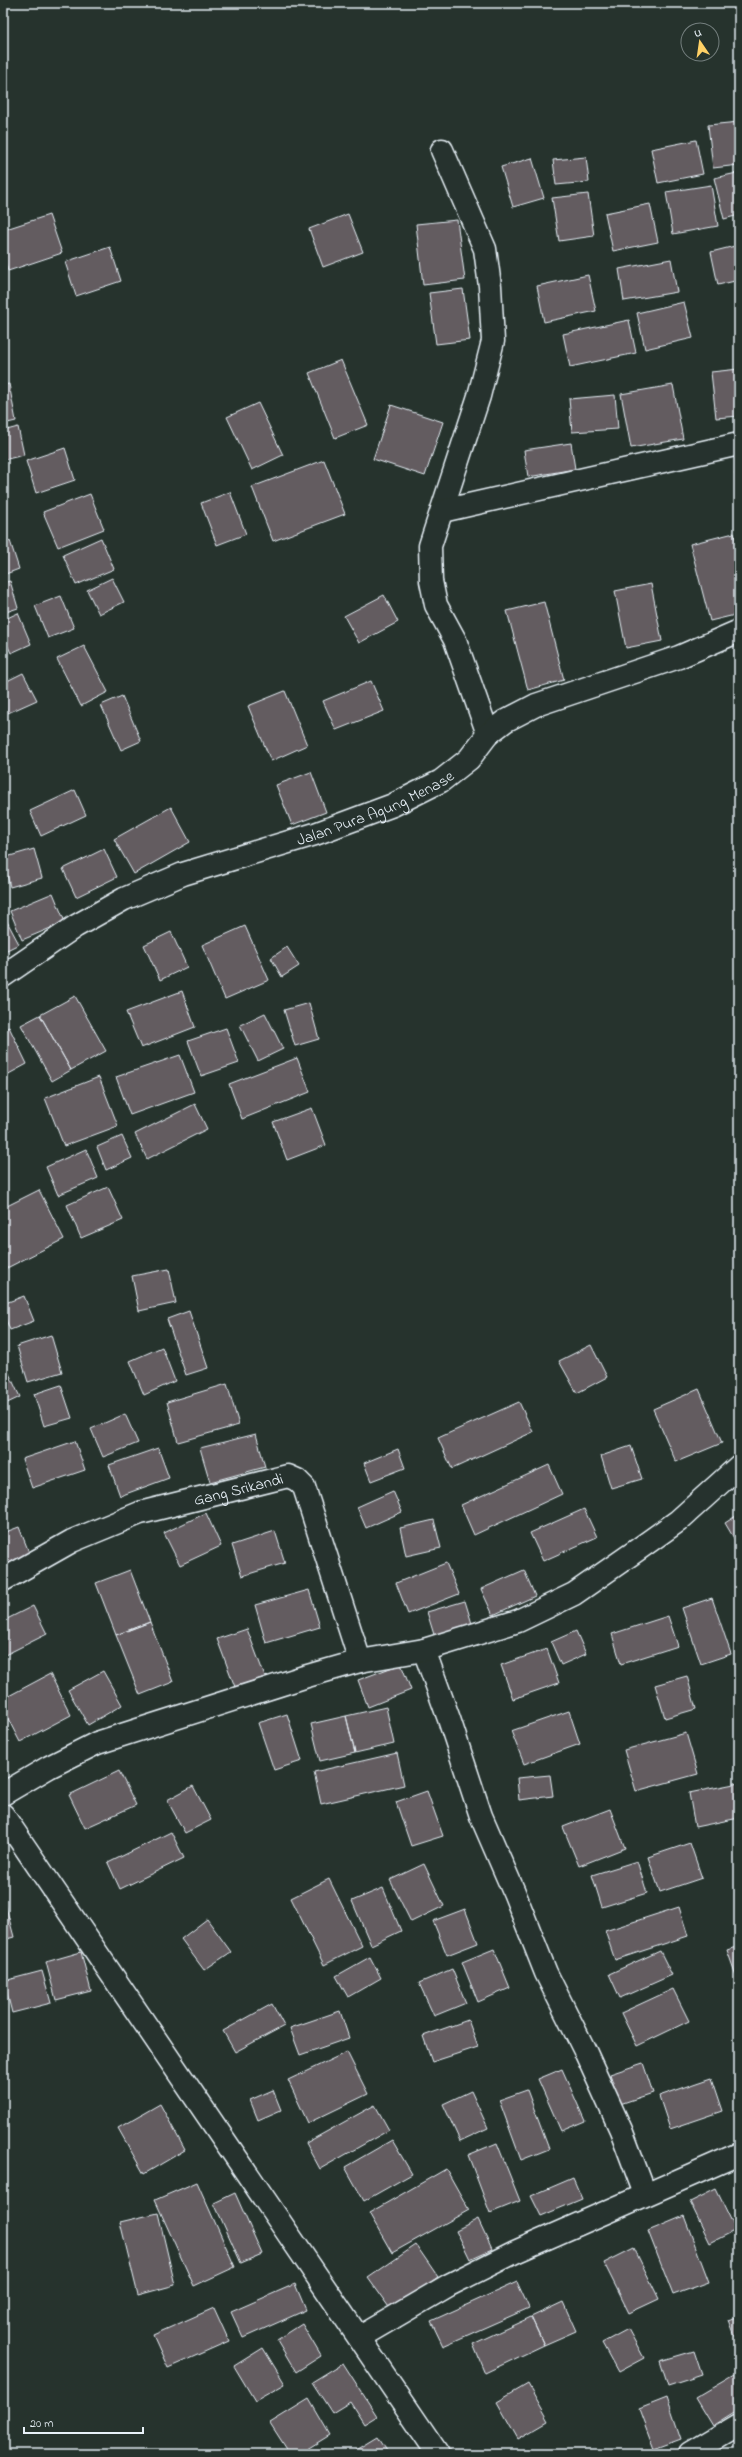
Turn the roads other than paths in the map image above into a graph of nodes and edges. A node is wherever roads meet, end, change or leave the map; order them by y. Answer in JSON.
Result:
{"nodes":[{"id":1,"x":442,"y":150,"type":"dead end"},
{"id":2,"x":739,"y":444,"type":"edge"},
{"id":3,"x":442,"y":511,"type":"junction"},
{"id":4,"x":739,"y":631,"type":"edge"},
{"id":5,"x":488,"y":734,"type":"junction"},
{"id":6,"x":3,"y":976,"type":"edge"},
{"id":7,"x":739,"y":1466,"type":"edge"},
{"id":8,"x":3,"y":1580,"type":"edge"},
{"id":9,"x":424,"y":1650,"type":"junction"},
{"id":10,"x":360,"y":1661,"type":"junction"},
{"id":11,"x":3,"y":1794,"type":"edge"},
{"id":12,"x":3,"y":1815,"type":"edge"},
{"id":13,"x":739,"y":2154,"type":"edge"},
{"id":14,"x":645,"y":2194,"type":"junction"},
{"id":15,"x":360,"y":2337,"type":"junction"},
{"id":16,"x":739,"y":2425,"type":"edge"},
{"id":17,"x":438,"y":2454,"type":"edge"},
{"id":18,"x":690,"y":2454,"type":"edge"}],
"edges":[{"from":1,"to":3,"type":"street"},
{"from":2,"to":3,"type":"street"},
{"from":3,"to":5,"type":"street"},
{"from":4,"to":5,"type":"street","name":"Jalan Pura Agung Menase"},
{"from":5,"to":6,"type":"street","name":"Jalan Pura Agung Menase"},
{"from":7,"to":9,"type":"street"},
{"from":8,"to":10,"type":"street","name":"Gang Srikandi"},
{"from":9,"to":10,"type":"street"},
{"from":9,"to":14,"type":"street"},
{"from":10,"to":11,"type":"street"},
{"from":12,"to":15,"type":"street"},
{"from":13,"to":14,"type":"street"},
{"from":14,"to":15,"type":"street"},
{"from":15,"to":17,"type":"street"},
{"from":16,"to":18,"type":"street"}]}
